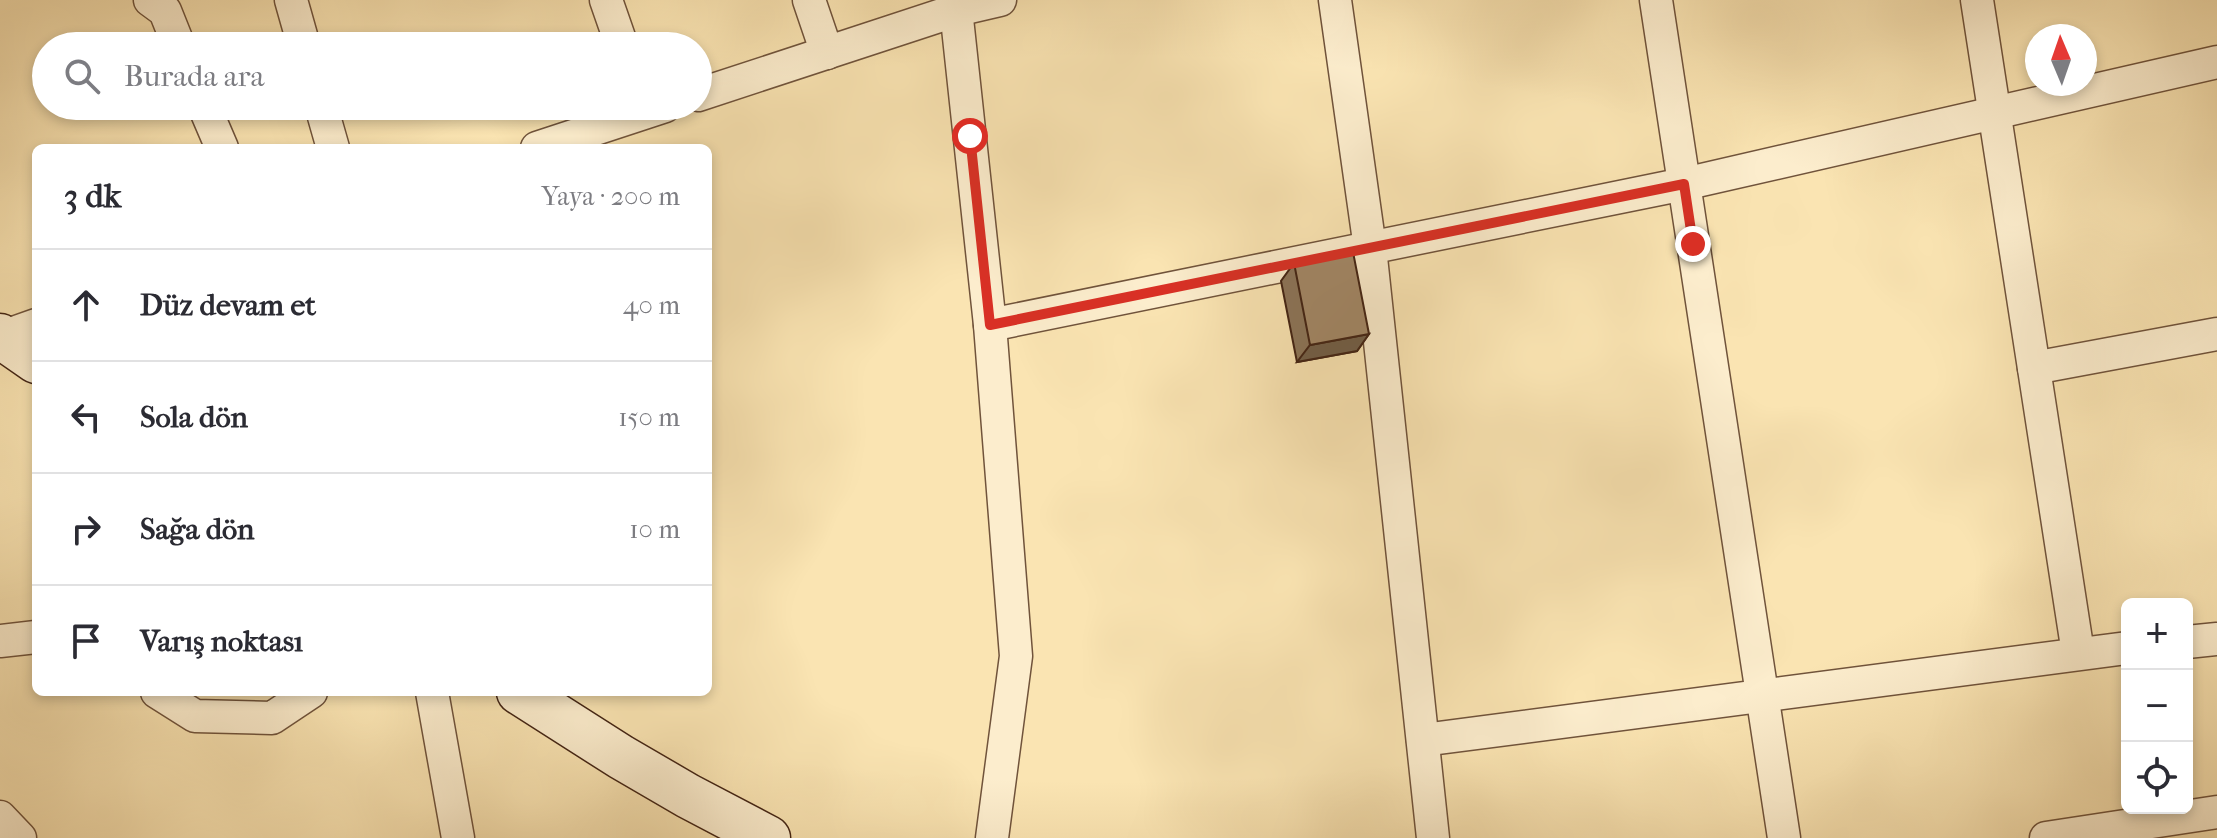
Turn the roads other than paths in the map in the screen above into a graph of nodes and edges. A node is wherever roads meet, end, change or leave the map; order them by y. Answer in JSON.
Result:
{"nodes":[{"id":1,"x":150,"y":0,"type":"edge"},
{"id":2,"x":291,"y":0,"type":"edge"},
{"id":3,"x":606,"y":0,"type":"edge"},
{"id":4,"x":809,"y":0,"type":"edge"},
{"id":5,"x":1000,"y":0,"type":"edge"},
{"id":6,"x":1335,"y":0,"type":"edge"},
{"id":7,"x":1656,"y":0,"type":"edge"},
{"id":8,"x":1977,"y":0,"type":"edge"},
{"id":9,"x":956,"y":5,"type":"edge"},
{"id":10,"x":173,"y":32,"type":"edge"},
{"id":11,"x":300,"y":32,"type":"edge"},
{"id":12,"x":617,"y":32,"type":"edge"},
{"id":13,"x":827,"y":53,"type":"junction"},
{"id":14,"x":2217,"y":62,"type":"edge"},
{"id":15,"x":712,"y":90,"type":"edge"},
{"id":16,"x":1993,"y":115,"type":"junction"},
{"id":17,"x":210,"y":120,"type":"edge"},
{"id":18,"x":325,"y":120,"type":"edge"},
{"id":19,"x":616,"y":120,"type":"edge"},
{"id":20,"x":220,"y":144,"type":"edge"},
{"id":21,"x":332,"y":144,"type":"edge"},
{"id":22,"x":548,"y":144,"type":"edge"},
{"id":23,"x":1684,"y":184,"type":"junction"},
{"id":24,"x":1370,"y":248,"type":"junction"},
{"id":25,"x":990,"y":325,"type":"junction"},
{"id":26,"x":2217,"y":334,"type":"edge"},
{"id":27,"x":2034,"y":368,"type":"junction"},
{"id":28,"x":32,"y":637,"type":"edge"},
{"id":29,"x":2217,"y":639,"type":"edge"},
{"id":30,"x":0,"y":641,"type":"edge"},
{"id":31,"x":2193,"y":641,"type":"edge"},
{"id":32,"x":2121,"y":649,"type":"edge"},
{"id":33,"x":2078,"y":653,"type":"junction"},
{"id":34,"x":163,"y":696,"type":"edge"},
{"id":35,"x":305,"y":696,"type":"edge"},
{"id":36,"x":433,"y":696,"type":"edge"},
{"id":37,"x":525,"y":696,"type":"edge"},
{"id":38,"x":1762,"y":697,"type":"junction"},
{"id":39,"x":1423,"y":740,"type":"junction"},
{"id":40,"x":2217,"y":812,"type":"edge"},
{"id":41,"x":0,"y":817,"type":"edge"},
{"id":42,"x":20,"y":838,"type":"edge"},
{"id":43,"x":458,"y":838,"type":"edge"},
{"id":44,"x":768,"y":838,"type":"edge"},
{"id":45,"x":992,"y":838,"type":"edge"},
{"id":46,"x":1433,"y":838,"type":"edge"},
{"id":47,"x":1784,"y":838,"type":"edge"},
{"id":48,"x":2046,"y":838,"type":"edge"}],
"edges":[{"from":1,"to":10,"type":"street"},
{"from":2,"to":11,"type":"street"},
{"from":3,"to":12,"type":"street"},
{"from":4,"to":13,"type":"street"},
{"from":5,"to":9,"type":"street"},
{"from":6,"to":24,"type":"street"},
{"from":7,"to":23,"type":"street"},
{"from":8,"to":16,"type":"street"},
{"from":9,"to":13,"type":"street"},
{"from":9,"to":25,"type":"street"},
{"from":13,"to":15,"type":"street"},
{"from":14,"to":16,"type":"street"},
{"from":16,"to":23,"type":"street"},
{"from":16,"to":27,"type":"street"},
{"from":17,"to":20,"type":"street"},
{"from":18,"to":21,"type":"street"},
{"from":19,"to":22,"type":"street"},
{"from":23,"to":24,"type":"street"},
{"from":23,"to":38,"type":"street"},
{"from":24,"to":25,"type":"street"},
{"from":24,"to":39,"type":"street"},
{"from":25,"to":45,"type":"street"},
{"from":26,"to":27,"type":"street"},
{"from":27,"to":33,"type":"street"},
{"from":28,"to":30,"type":"street"},
{"from":29,"to":31,"type":"street"},
{"from":32,"to":33,"type":"street"},
{"from":33,"to":38,"type":"street"},
{"from":34,"to":35,"type":"street"},
{"from":36,"to":43,"type":"street"},
{"from":37,"to":44,"type":"main road"},
{"from":38,"to":39,"type":"street"},
{"from":38,"to":47,"type":"street"},
{"from":39,"to":46,"type":"street"},
{"from":40,"to":48,"type":"street"},
{"from":41,"to":42,"type":"street"}]}
